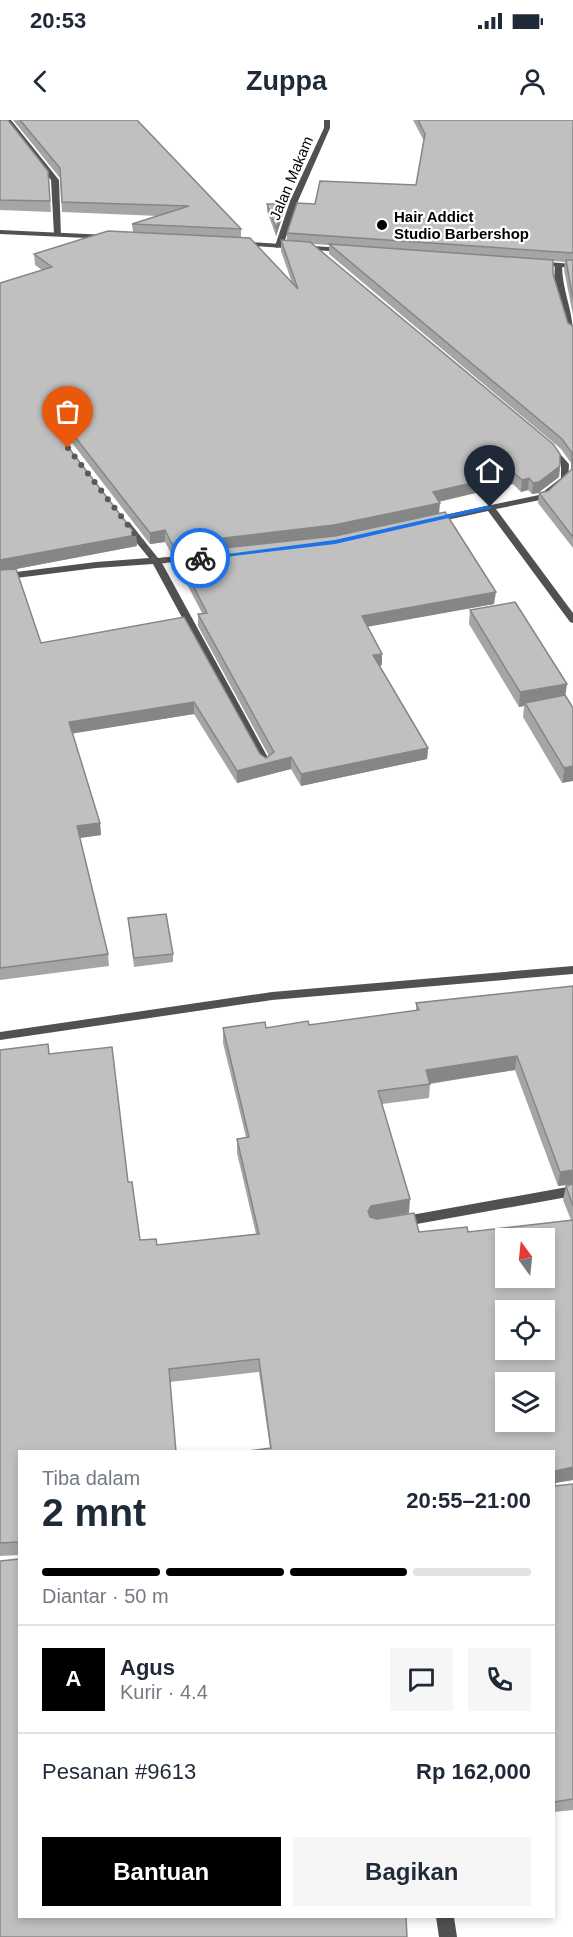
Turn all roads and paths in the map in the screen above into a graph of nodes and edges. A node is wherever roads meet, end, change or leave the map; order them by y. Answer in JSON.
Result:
{"nodes":[{"id":1,"x":327,"y":120,"type":"edge"},
{"id":2,"x":5,"y":121,"type":"edge"},
{"id":3,"x":0,"y":232,"type":"edge"},
{"id":4,"x":58,"y":234,"type":"junction"},
{"id":5,"x":115,"y":237,"type":"edge"},
{"id":6,"x":228,"y":243,"type":"edge"},
{"id":7,"x":279,"y":246,"type":"junction"},
{"id":8,"x":313,"y":248,"type":"junction"},
{"id":9,"x":358,"y":251,"type":"edge"},
{"id":10,"x":322,"y":256,"type":"edge"},
{"id":11,"x":525,"y":262,"type":"edge"},
{"id":12,"x":558,"y":265,"type":"junction"},
{"id":13,"x":573,"y":266,"type":"edge"},
{"id":14,"x":573,"y":332,"type":"edge"},
{"id":15,"x":538,"y":437,"type":"edge"},
{"id":16,"x":490,"y":507,"type":"junction"},
{"id":17,"x":119,"y":514,"type":"edge"},
{"id":18,"x":424,"y":522,"type":"edge"},
{"id":19,"x":202,"y":557,"type":"edge"},
{"id":20,"x":156,"y":561,"type":"junction"},
{"id":21,"x":0,"y":577,"type":"edge"},
{"id":22,"x":573,"y":620,"type":"edge"},
{"id":23,"x":267,"y":765,"type":"edge"},
{"id":24,"x":573,"y":970,"type":"edge"},
{"id":25,"x":0,"y":1036,"type":"edge"},
{"id":26,"x":573,"y":1191,"type":"edge"},
{"id":27,"x":387,"y":1224,"type":"edge"},
{"id":28,"x":445,"y":1918,"type":"edge"},
{"id":29,"x":448,"y":1937,"type":"edge"}],
"edges":[{"from":1,"to":7,"type":"street","name":"Jalan Makam"},
{"from":2,"to":4,"type":"street"},
{"from":3,"to":4,"type":"street"},
{"from":4,"to":5,"type":"street"},
{"from":6,"to":7,"type":"street"},
{"from":7,"to":8,"type":"street"},
{"from":8,"to":9,"type":"street"},
{"from":8,"to":10,"type":"street"},
{"from":11,"to":12,"type":"street"},
{"from":12,"to":13,"type":"street"},
{"from":12,"to":14,"type":"street"},
{"from":15,"to":16,"type":"street"},
{"from":16,"to":18,"type":"street"},
{"from":16,"to":22,"type":"street"},
{"from":17,"to":20,"type":"street"},
{"from":19,"to":20,"type":"street"},
{"from":20,"to":21,"type":"street"},
{"from":20,"to":23,"type":"street"},
{"from":24,"to":25,"type":"street"},
{"from":26,"to":27,"type":"street"},
{"from":28,"to":29,"type":"street"}]}
